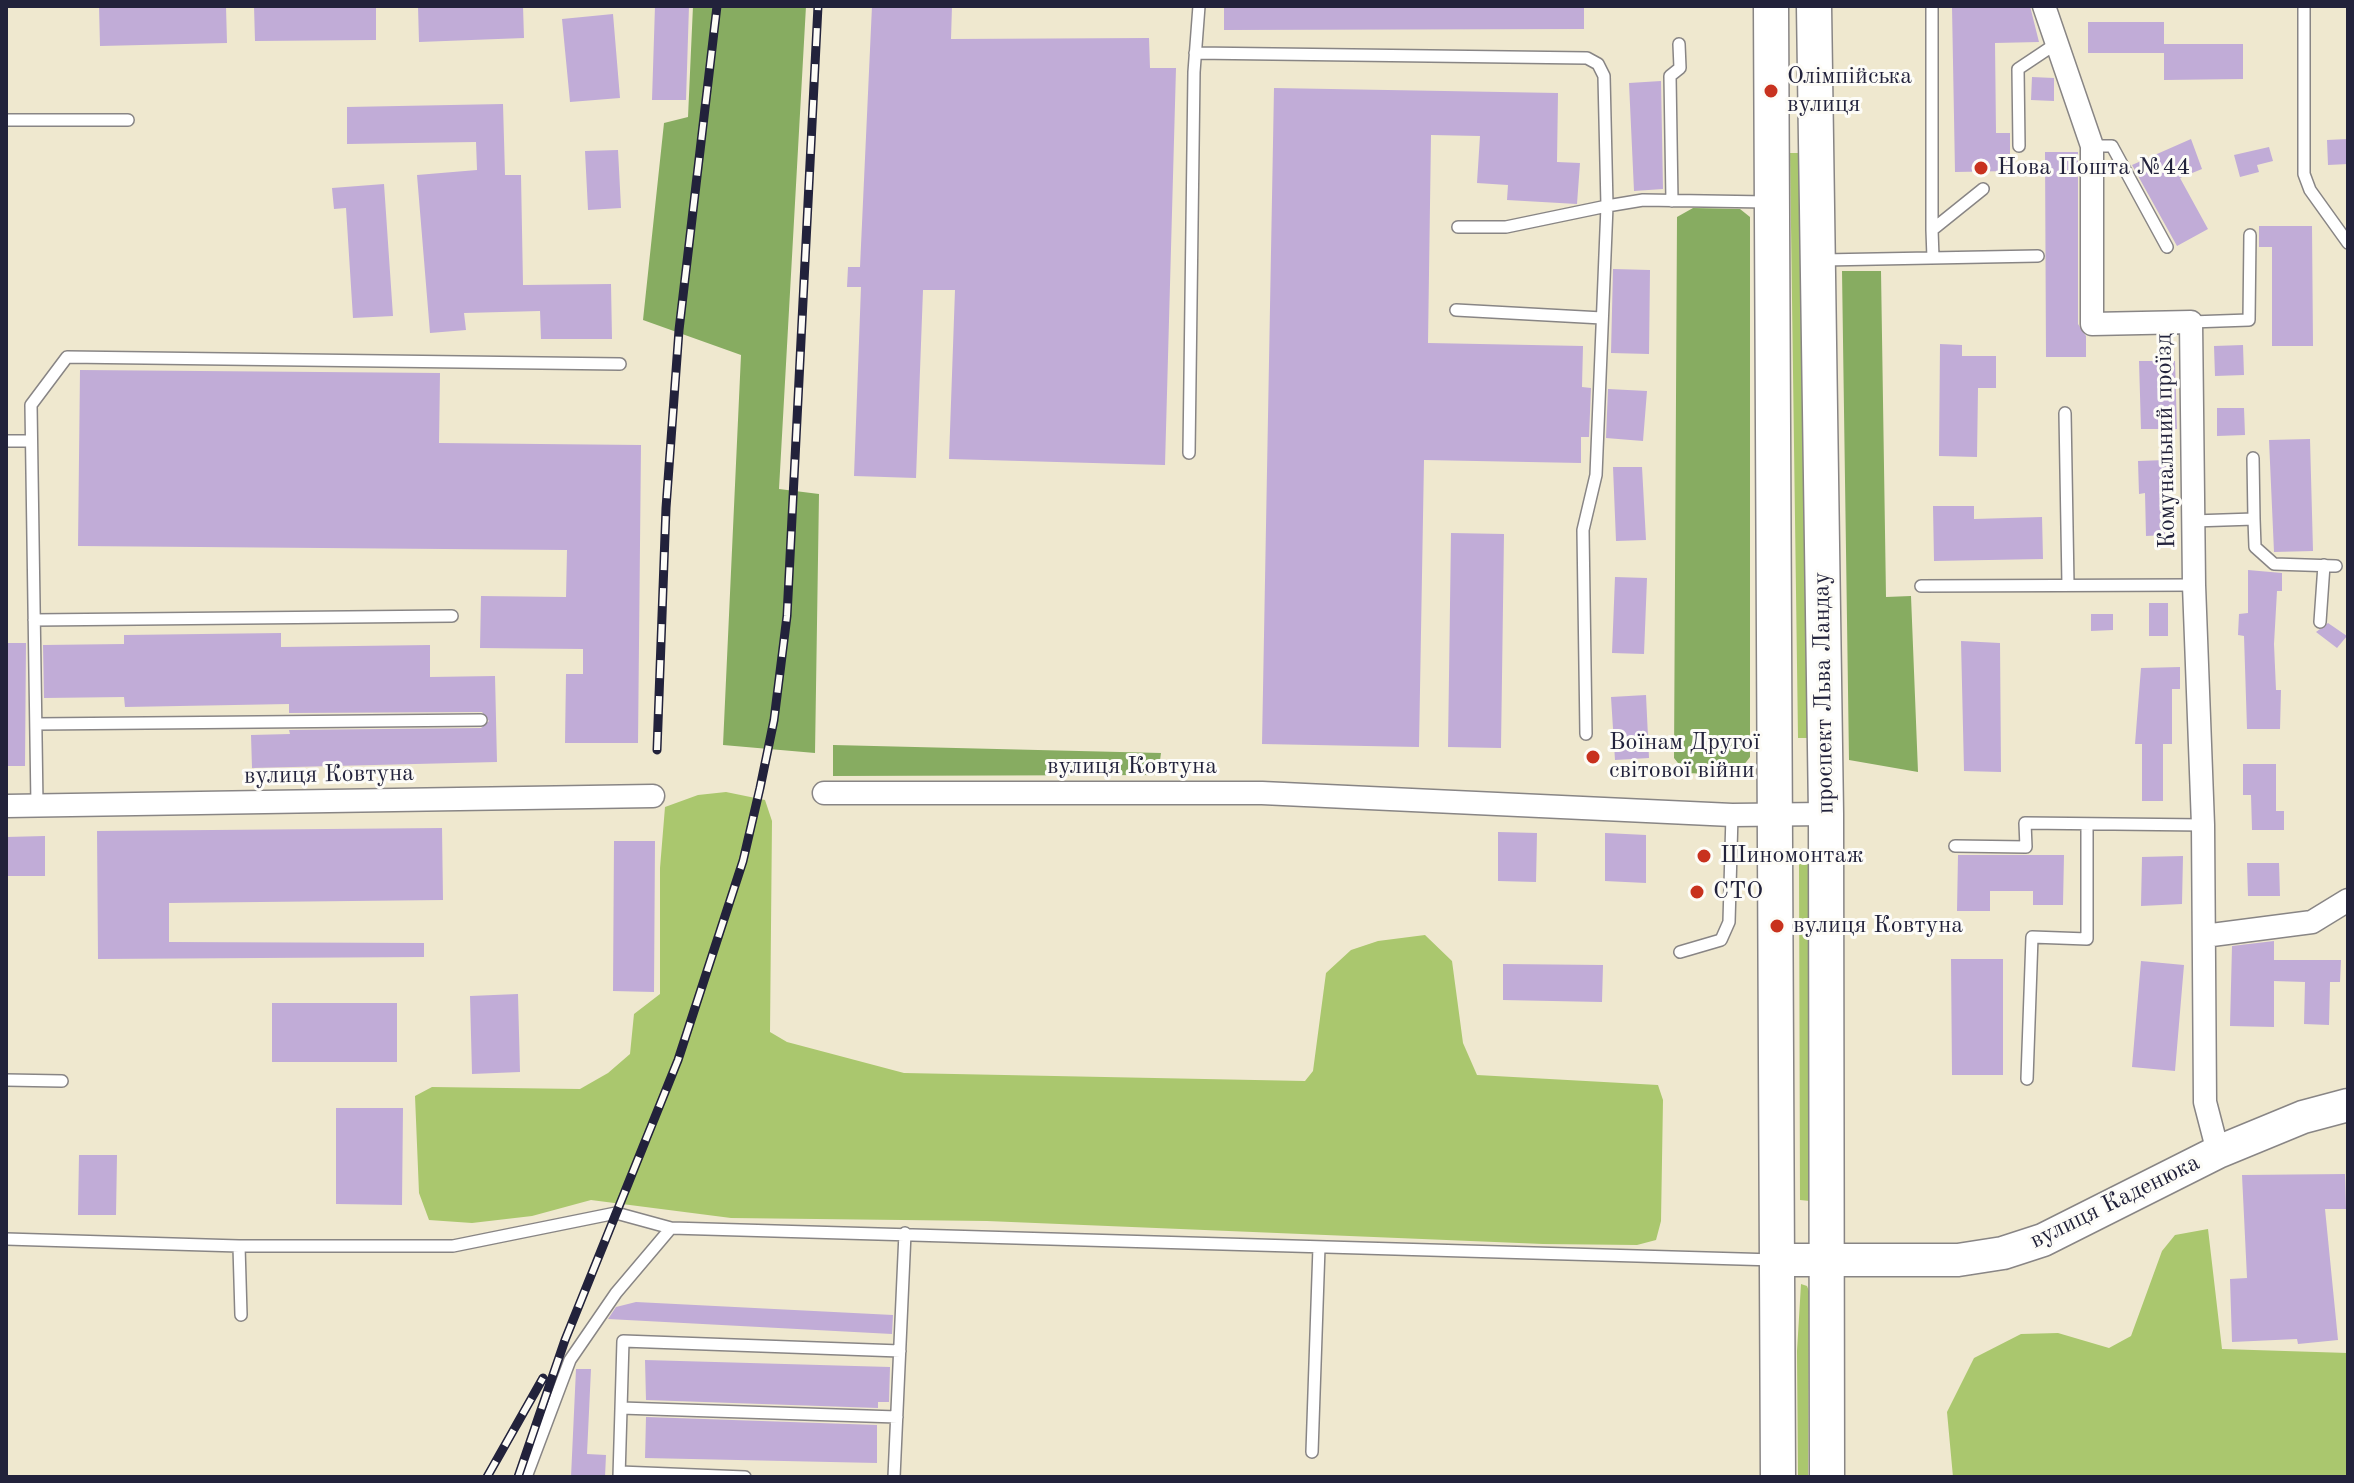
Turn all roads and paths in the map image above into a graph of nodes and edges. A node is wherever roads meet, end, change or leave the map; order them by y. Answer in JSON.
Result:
{"nodes":[{"id":1,"x":1199,"y":6,"type":"edge"},
{"id":2,"x":1771,"y":6,"type":"edge"},
{"id":3,"x":1814,"y":6,"type":"edge"},
{"id":4,"x":1932,"y":6,"type":"edge"},
{"id":5,"x":2044,"y":6,"type":"edge"},
{"id":6,"x":2304,"y":6,"type":"edge"},
{"id":7,"x":2057,"y":43,"type":"junction"},
{"id":8,"x":1679,"y":44,"type":"dead end"},
{"id":9,"x":1195,"y":53,"type":"junction"},
{"id":10,"x":6,"y":120,"type":"edge"},
{"id":11,"x":128,"y":120,"type":"dead end"},
{"id":12,"x":2019,"y":146,"type":"dead end"},
{"id":13,"x":2092,"y":146,"type":"junction"},
{"id":14,"x":1983,"y":189,"type":"dead end"},
{"id":15,"x":1672,"y":201,"type":"junction"},
{"id":16,"x":1772,"y":201,"type":"junction"},
{"id":17,"x":1607,"y":206,"type":"junction"},
{"id":18,"x":1458,"y":227,"type":"dead end"},
{"id":19,"x":1932,"y":230,"type":"junction"},
{"id":20,"x":2250,"y":235,"type":"dead end"},
{"id":21,"x":2348,"y":243,"type":"edge"},
{"id":22,"x":2167,"y":247,"type":"dead end"},
{"id":23,"x":2038,"y":256,"type":"dead end"},
{"id":24,"x":1933,"y":258,"type":"junction"},
{"id":25,"x":1818,"y":260,"type":"junction"},
{"id":26,"x":1456,"y":310,"type":"dead end"},
{"id":27,"x":1602,"y":318,"type":"junction"},
{"id":28,"x":2191,"y":322,"type":"junction"},
{"id":29,"x":620,"y":364,"type":"dead end"},
{"id":30,"x":2065,"y":413,"type":"dead end"},
{"id":31,"x":6,"y":441,"type":"edge"},
{"id":32,"x":31,"y":441,"type":"junction"},
{"id":33,"x":1189,"y":453,"type":"dead end"},
{"id":34,"x":2253,"y":458,"type":"dead end"},
{"id":35,"x":2254,"y":519,"type":"junction"},
{"id":36,"x":2193,"y":521,"type":"junction"},
{"id":37,"x":2068,"y":585,"type":"junction"},
{"id":38,"x":2194,"y":585,"type":"junction"},
{"id":39,"x":1921,"y":586,"type":"dead end"},
{"id":40,"x":452,"y":616,"type":"dead end"},
{"id":41,"x":34,"y":620,"type":"junction"},
{"id":42,"x":2320,"y":622,"type":"dead end"},
{"id":43,"x":481,"y":720,"type":"dead end"},
{"id":44,"x":36,"y":724,"type":"junction"},
{"id":45,"x":1586,"y":734,"type":"dead end"},
{"id":46,"x":824,"y":793,"type":"dead end"},
{"id":47,"x":653,"y":796,"type":"dead end"},
{"id":48,"x":37,"y":805,"type":"junction"},
{"id":49,"x":6,"y":806,"type":"edge"},
{"id":50,"x":1826,"y":814,"type":"junction"},
{"id":51,"x":1732,"y":815,"type":"junction"},
{"id":52,"x":1777,"y":815,"type":"junction"},
{"id":53,"x":2087,"y":825,"type":"junction"},
{"id":54,"x":2203,"y":825,"type":"junction"},
{"id":55,"x":1955,"y":846,"type":"dead end"},
{"id":56,"x":2348,"y":900,"type":"edge"},
{"id":57,"x":2204,"y":936,"type":"junction"},
{"id":58,"x":1680,"y":952,"type":"dead end"},
{"id":59,"x":2027,"y":1079,"type":"dead end"},
{"id":60,"x":6,"y":1080,"type":"edge"},
{"id":61,"x":62,"y":1081,"type":"dead end"},
{"id":62,"x":2348,"y":1105,"type":"edge"},
{"id":63,"x":2218,"y":1152,"type":"junction"},
{"id":64,"x":671,"y":1228,"type":"junction"},
{"id":65,"x":905,"y":1233,"type":"junction"},
{"id":66,"x":6,"y":1239,"type":"edge"},
{"id":67,"x":239,"y":1246,"type":"junction"},
{"id":68,"x":1319,"y":1247,"type":"junction"},
{"id":69,"x":1778,"y":1260,"type":"junction"},
{"id":70,"x":1826,"y":1262,"type":"junction"},
{"id":71,"x":241,"y":1315,"type":"dead end"},
{"id":72,"x":900,"y":1351,"type":"junction"},
{"id":73,"x":621,"y":1408,"type":"junction"},
{"id":74,"x":897,"y":1417,"type":"junction"},
{"id":75,"x":1312,"y":1452,"type":"dead end"},
{"id":76,"x":620,"y":1474,"type":"edge"},
{"id":77,"x":526,"y":1477,"type":"edge"},
{"id":78,"x":745,"y":1477,"type":"edge"},
{"id":79,"x":894,"y":1477,"type":"edge"},
{"id":80,"x":1778,"y":1477,"type":"edge"},
{"id":81,"x":1827,"y":1477,"type":"edge"}],
"edges":[{"from":1,"to":9,"type":"lane"},
{"from":2,"to":16,"type":"main road","name":"проспект Льва Ландау"},
{"from":3,"to":25,"type":"main road","name":"проспект Льва Ландау"},
{"from":4,"to":19,"type":"lane"},
{"from":5,"to":7,"type":"street","name":"Комунальний проїзд"},
{"from":6,"to":21,"type":"lane"},
{"from":7,"to":12,"type":"lane"},
{"from":7,"to":13,"type":"street","name":"Комунальний проїзд"},
{"from":8,"to":15,"type":"lane"},
{"from":9,"to":17,"type":"lane"},
{"from":9,"to":33,"type":"lane"},
{"from":10,"to":11,"type":"lane"},
{"from":13,"to":22,"type":"lane"},
{"from":13,"to":28,"type":"street","name":"Комунальний проїзд"},
{"from":14,"to":19,"type":"lane"},
{"from":15,"to":16,"type":"lane"},
{"from":15,"to":17,"type":"lane"},
{"from":16,"to":52,"type":"main road","name":"проспект Льва Ландау"},
{"from":17,"to":18,"type":"lane"},
{"from":17,"to":27,"type":"lane"},
{"from":19,"to":24,"type":"lane"},
{"from":20,"to":28,"type":"lane"},
{"from":23,"to":24,"type":"lane"},
{"from":24,"to":25,"type":"lane"},
{"from":25,"to":50,"type":"main road","name":"проспект Льва Ландау"},
{"from":26,"to":27,"type":"lane"},
{"from":27,"to":45,"type":"lane"},
{"from":28,"to":36,"type":"street","name":"Комунальний проїзд"},
{"from":29,"to":32,"type":"lane"},
{"from":30,"to":37,"type":"lane"},
{"from":31,"to":32,"type":"lane"},
{"from":32,"to":41,"type":"lane"},
{"from":34,"to":35,"type":"lane"},
{"from":35,"to":36,"type":"lane"},
{"from":35,"to":42,"type":"lane"},
{"from":36,"to":38,"type":"street","name":"Комунальний проїзд"},
{"from":37,"to":38,"type":"lane"},
{"from":37,"to":39,"type":"lane"},
{"from":38,"to":54,"type":"street","name":"Комунальний проїзд"},
{"from":40,"to":41,"type":"lane"},
{"from":41,"to":44,"type":"lane"},
{"from":43,"to":44,"type":"lane"},
{"from":44,"to":48,"type":"lane"},
{"from":46,"to":51,"type":"street","name":"вулиця Ковтуна"},
{"from":47,"to":48,"type":"street","name":"вулиця Ковтуна"},
{"from":48,"to":49,"type":"street","name":"вулиця Ковтуна"},
{"from":50,"to":52,"type":"street","name":"вулиця Ковтуна"},
{"from":50,"to":70,"type":"main road","name":"проспект Льва Ландау"},
{"from":51,"to":52,"type":"street","name":"вулиця Ковтуна"},
{"from":51,"to":58,"type":"lane"},
{"from":52,"to":69,"type":"main road","name":"проспект Льва Ландау"},
{"from":53,"to":54,"type":"lane"},
{"from":53,"to":55,"type":"lane"},
{"from":53,"to":59,"type":"lane"},
{"from":54,"to":57,"type":"street","name":"Комунальний проїзд"},
{"from":56,"to":57,"type":"street"},
{"from":57,"to":63,"type":"street","name":"Комунальний проїзд"},
{"from":60,"to":61,"type":"lane"},
{"from":62,"to":63,"type":"street","name":"вулиця Каденюка"},
{"from":63,"to":70,"type":"street","name":"вулиця Каденюка"},
{"from":64,"to":65,"type":"lane"},
{"from":64,"to":67,"type":"lane"},
{"from":64,"to":77,"type":"lane"},
{"from":65,"to":68,"type":"lane"},
{"from":65,"to":72,"type":"lane"},
{"from":66,"to":67,"type":"lane"},
{"from":67,"to":71,"type":"lane"},
{"from":68,"to":69,"type":"lane"},
{"from":68,"to":75,"type":"lane"},
{"from":69,"to":70,"type":"street","name":"вулиця Каденюка"},
{"from":69,"to":80,"type":"main road","name":"проспект Льва Ландау"},
{"from":70,"to":81,"type":"main road","name":"проспект Льва Ландау"},
{"from":72,"to":73,"type":"lane"},
{"from":72,"to":74,"type":"lane"},
{"from":73,"to":74,"type":"lane"},
{"from":73,"to":76,"type":"lane"},
{"from":74,"to":79,"type":"lane"},
{"from":76,"to":78,"type":"lane"}]}
